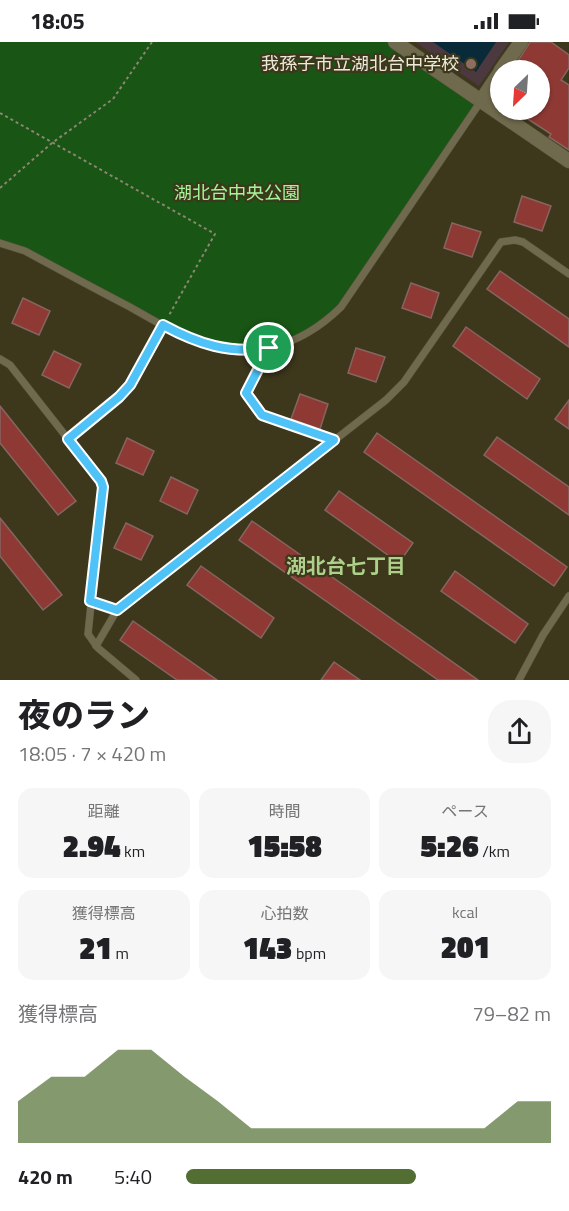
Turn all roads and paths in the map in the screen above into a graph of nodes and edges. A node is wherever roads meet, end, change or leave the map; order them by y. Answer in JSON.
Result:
{"nodes":[{"id":1,"x":152,"y":42,"type":"edge"},
{"id":2,"x":395,"y":42,"type":"edge"},
{"id":3,"x":521,"y":42,"type":"edge"},
{"id":4,"x":509,"y":60,"type":"edge"},
{"id":5,"x":490,"y":88,"type":"edge"},
{"id":6,"x":481,"y":101,"type":"junction"},
{"id":7,"x":0,"y":113,"type":"edge"},
{"id":8,"x":52,"y":143,"type":"junction"},
{"id":9,"x":569,"y":161,"type":"edge"},
{"id":10,"x":0,"y":188,"type":"edge"},
{"id":11,"x":0,"y":243,"type":"edge"},
{"id":12,"x":569,"y":274,"type":"edge"},
{"id":13,"x":163,"y":325,"type":"junction"},
{"id":14,"x":269,"y":348,"type":"junction"},
{"id":15,"x":0,"y":358,"type":"edge"},
{"id":16,"x":262,"y":415,"type":"joint"},
{"id":17,"x":68,"y":439,"type":"junction"},
{"id":18,"x":334,"y":440,"type":"junction"},
{"id":19,"x":569,"y":596,"type":"edge"},
{"id":20,"x":90,"y":601,"type":"junction"},
{"id":21,"x":117,"y":610,"type":"junction"},
{"id":22,"x":96,"y":646,"type":"junction"},
{"id":23,"x":136,"y":680,"type":"edge"},
{"id":24,"x":519,"y":680,"type":"edge"}],
"edges":[{"from":1,"to":8,"type":"path"},
{"from":2,"to":6,"type":"street"},
{"from":3,"to":4,"type":"street"},
{"from":5,"to":6,"type":"street"},
{"from":6,"to":9,"type":"street"},
{"from":6,"to":14,"type":"lane"},
{"from":7,"to":8,"type":"path"},
{"from":8,"to":10,"type":"path"},
{"from":8,"to":13,"type":"path"},
{"from":11,"to":13,"type":"lane"},
{"from":12,"to":18,"type":"lane"},
{"from":13,"to":14,"type":"lane"},
{"from":13,"to":17,"type":"lane"},
{"from":14,"to":16,"type":"path"},
{"from":15,"to":17,"type":"lane"},
{"from":16,"to":18,"type":"lane"},
{"from":17,"to":20,"type":"lane"},
{"from":18,"to":21,"type":"lane"},
{"from":19,"to":24,"type":"lane"},
{"from":20,"to":21,"type":"lane"},
{"from":20,"to":22,"type":"lane"},
{"from":21,"to":22,"type":"lane"},
{"from":22,"to":23,"type":"lane"}]}
